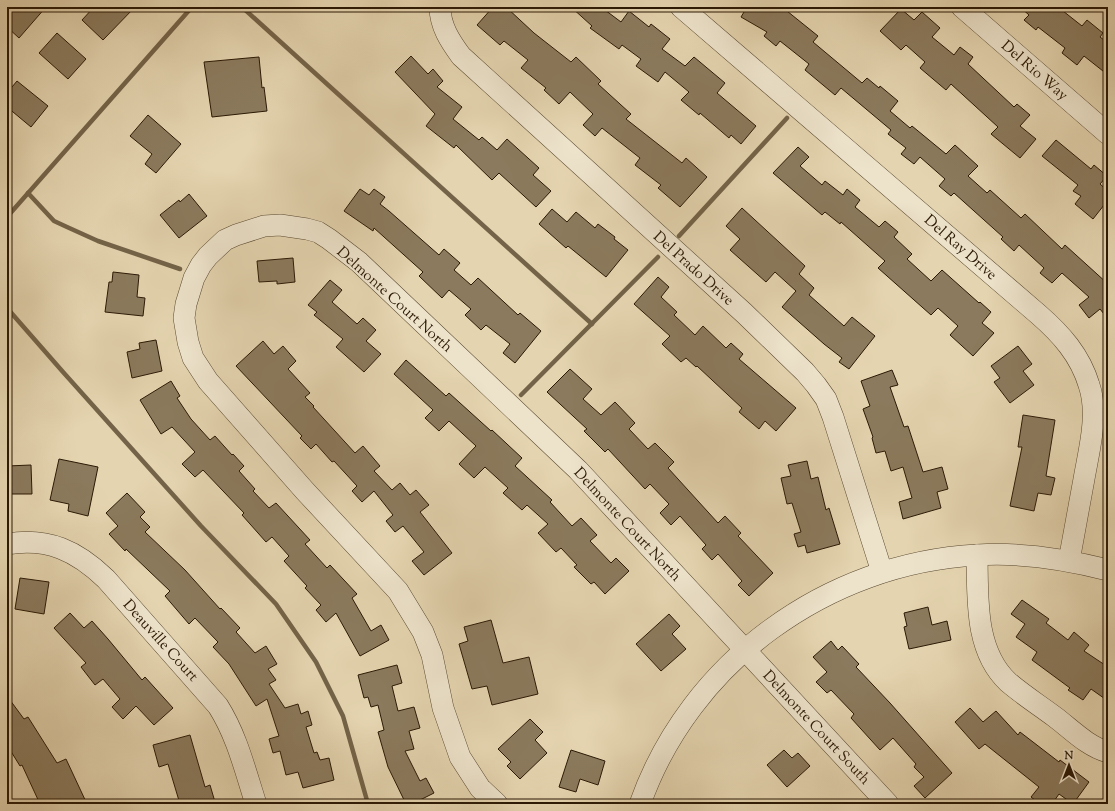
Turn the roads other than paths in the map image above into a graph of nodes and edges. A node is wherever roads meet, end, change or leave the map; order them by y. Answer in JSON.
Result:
{"nodes":[{"id":1,"x":440,"y":7,"type":"edge"},
{"id":2,"x":681,"y":7,"type":"edge"},
{"id":3,"x":962,"y":7,"type":"edge"},
{"id":4,"x":1108,"y":134,"type":"edge"},
{"id":5,"x":7,"y":544,"type":"edge"},
{"id":6,"x":977,"y":555,"type":"junction"},
{"id":7,"x":1070,"y":561,"type":"junction"},
{"id":8,"x":1108,"y":570,"type":"edge"},
{"id":9,"x":882,"y":572,"type":"junction"},
{"id":10,"x":745,"y":650,"type":"junction"},
{"id":11,"x":1108,"y":752,"type":"edge"},
{"id":12,"x":256,"y":804,"type":"edge"},
{"id":13,"x":496,"y":804,"type":"edge"},
{"id":14,"x":640,"y":804,"type":"edge"},
{"id":15,"x":888,"y":804,"type":"edge"}],
"edges":[{"from":1,"to":9,"type":"street","name":"Del Prado Drive"},
{"from":2,"to":7,"type":"street","name":"Del Ray Drive"},
{"from":3,"to":4,"type":"street","name":"Del Rio Way"},
{"from":5,"to":12,"type":"street","name":"Deauville Court"},
{"from":6,"to":7,"type":"street"},
{"from":6,"to":9,"type":"street"},
{"from":6,"to":11,"type":"street"},
{"from":7,"to":8,"type":"street"},
{"from":9,"to":10,"type":"street"},
{"from":10,"to":13,"type":"street","name":"Delmonte Court North"},
{"from":10,"to":14,"type":"street"},
{"from":10,"to":15,"type":"street","name":"Delmonte Court South"}]}
